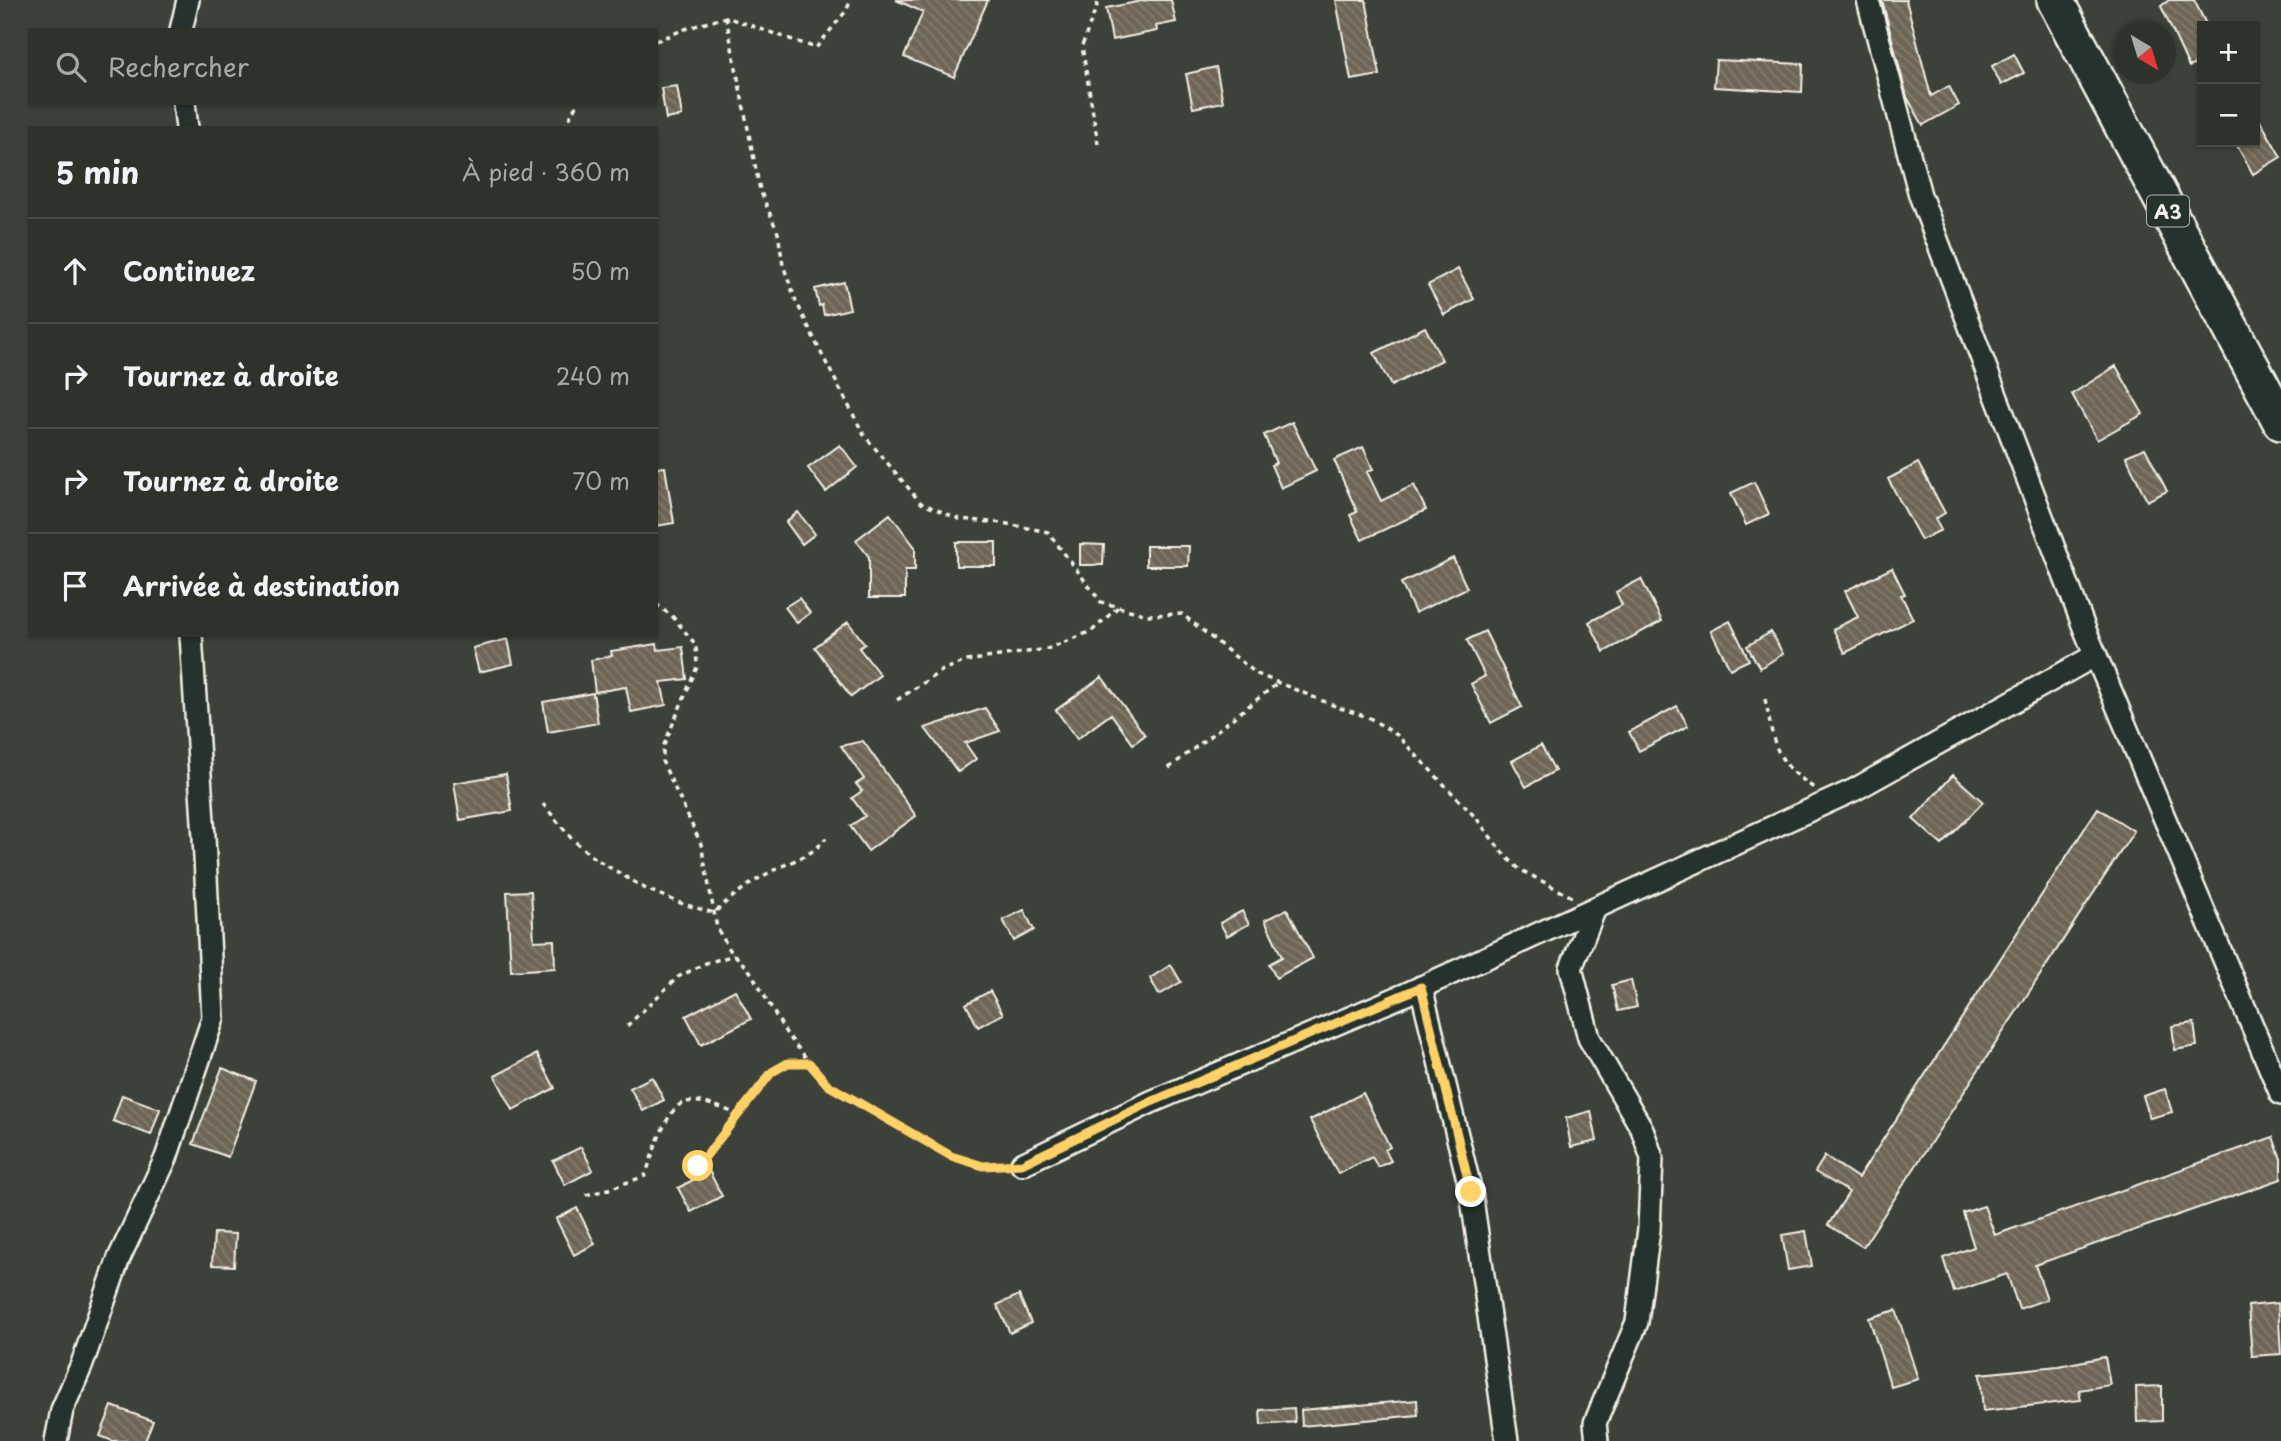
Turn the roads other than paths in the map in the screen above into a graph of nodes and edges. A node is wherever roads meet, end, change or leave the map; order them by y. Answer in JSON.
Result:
{"nodes":[{"id":1,"x":188,"y":0,"type":"edge"},
{"id":2,"x":1868,"y":0,"type":"edge"},
{"id":3,"x":2055,"y":0,"type":"edge"},
{"id":4,"x":181,"y":28,"type":"edge"},
{"id":5,"x":184,"y":105,"type":"edge"},
{"id":6,"x":187,"y":126,"type":"edge"},
{"id":7,"x":2281,"y":422,"type":"edge"},
{"id":8,"x":191,"y":637,"type":"edge"},
{"id":9,"x":2096,"y":655,"type":"junction"},
{"id":10,"x":1595,"y":908,"type":"junction"},
{"id":11,"x":1421,"y":987,"type":"junction"},
{"id":12,"x":2281,"y":1094,"type":"edge"},
{"id":13,"x":1022,"y":1164,"type":"road end"},
{"id":14,"x":56,"y":1441,"type":"edge"},
{"id":15,"x":1507,"y":1441,"type":"edge"},
{"id":16,"x":1597,"y":1441,"type":"edge"}],
"edges":[{"from":1,"to":4,"type":"street"},
{"from":2,"to":9,"type":"street"},
{"from":3,"to":7,"type":"highway","number":"A3"},
{"from":5,"to":6,"type":"street"},
{"from":8,"to":14,"type":"street"},
{"from":9,"to":10,"type":"street"},
{"from":9,"to":12,"type":"street"},
{"from":10,"to":11,"type":"street"},
{"from":10,"to":16,"type":"street"},
{"from":11,"to":13,"type":"street"},
{"from":11,"to":15,"type":"street"}]}
